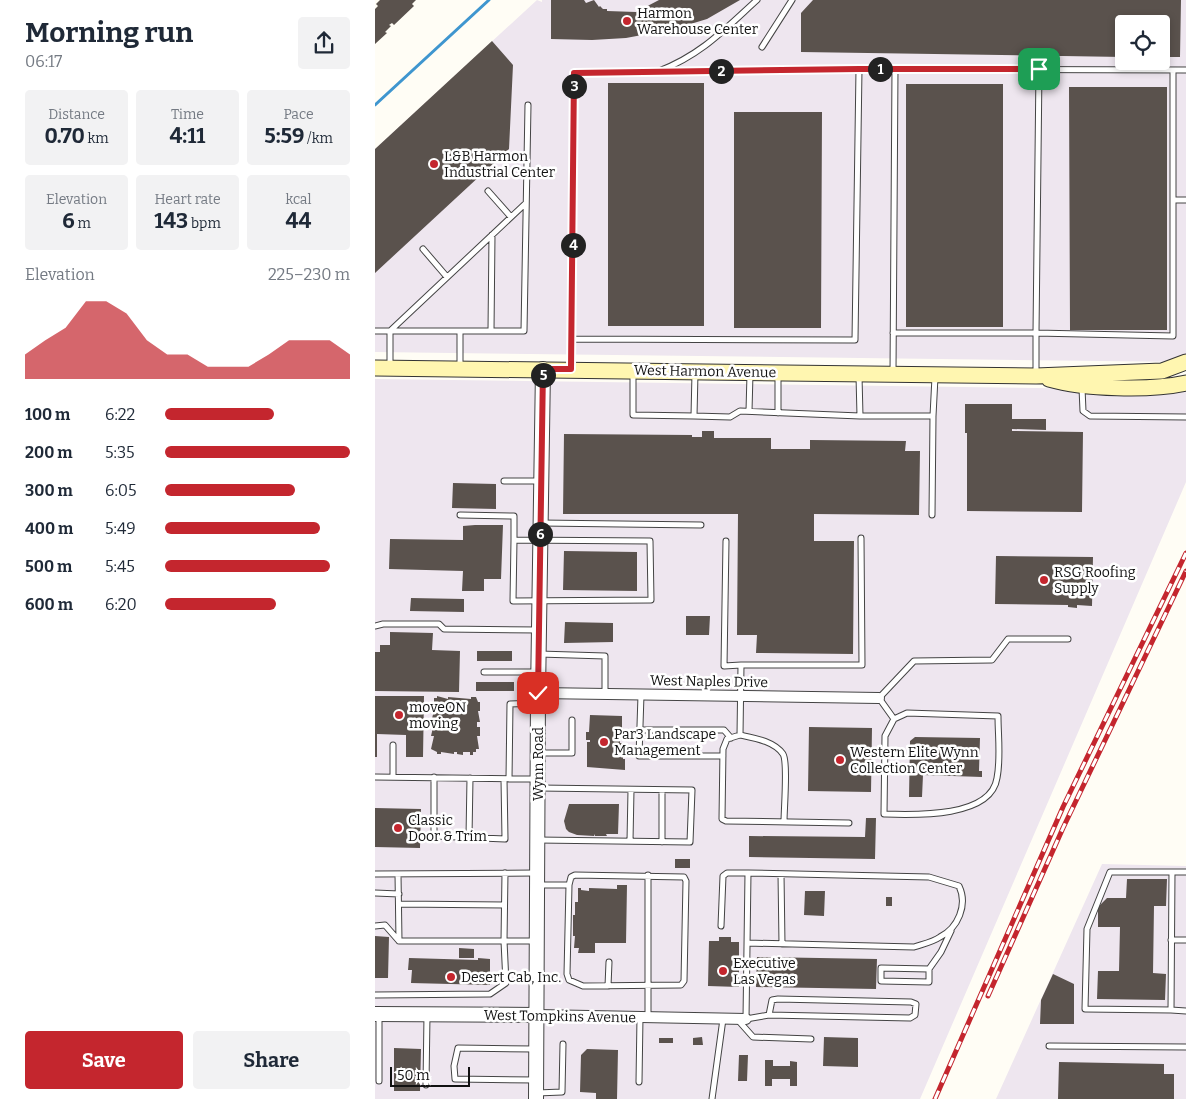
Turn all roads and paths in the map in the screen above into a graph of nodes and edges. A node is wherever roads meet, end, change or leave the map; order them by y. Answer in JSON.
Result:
{"nodes":[{"id":1,"x":757,"y":0,"type":"edge"},
{"id":2,"x":792,"y":0,"type":"edge"},
{"id":3,"x":762,"y":47,"type":"dead end"},
{"id":4,"x":859,"y":69,"type":"junction"},
{"id":5,"x":895,"y":69,"type":"junction"},
{"id":6,"x":1039,"y":69,"type":"junction"},
{"id":7,"x":1173,"y":70,"type":"junction"},
{"id":8,"x":1186,"y":70,"type":"edge"},
{"id":9,"x":655,"y":72,"type":"junction"},
{"id":10,"x":528,"y":105,"type":"dead end"},
{"id":11,"x":488,"y":191,"type":"dead end"},
{"id":12,"x":1173,"y":200,"type":"junction"},
{"id":13,"x":1186,"y":200,"type":"edge"},
{"id":14,"x":526,"y":203,"type":"junction"},
{"id":15,"x":511,"y":217,"type":"junction"},
{"id":16,"x":493,"y":235,"type":"junction"},
{"id":17,"x":423,"y":249,"type":"dead end"},
{"id":18,"x":447,"y":277,"type":"junction"},
{"id":19,"x":375,"y":331,"type":"edge"},
{"id":20,"x":390,"y":331,"type":"junction"},
{"id":21,"x":460,"y":331,"type":"junction"},
{"id":22,"x":491,"y":331,"type":"junction"},
{"id":23,"x":893,"y":333,"type":"junction"},
{"id":24,"x":1036,"y":333,"type":"junction"},
{"id":25,"x":571,"y":339,"type":"junction"},
{"id":26,"x":1186,"y":362,"type":"edge"},
{"id":27,"x":383,"y":368,"type":"edge"},
{"id":28,"x":460,"y":368,"type":"junction"},
{"id":29,"x":543,"y":369,"type":"junction"},
{"id":30,"x":571,"y":369,"type":"junction"},
{"id":31,"x":633,"y":370,"type":"junction"},
{"id":32,"x":695,"y":371,"type":"junction"},
{"id":33,"x":750,"y":372,"type":"junction"},
{"id":34,"x":779,"y":372,"type":"junction"},
{"id":35,"x":859,"y":373,"type":"junction"},
{"id":36,"x":893,"y":374,"type":"junction"},
{"id":37,"x":935,"y":374,"type":"junction"},
{"id":38,"x":1036,"y":376,"type":"junction"},
{"id":39,"x":1081,"y":379,"type":"junction"},
{"id":40,"x":1186,"y":383,"type":"edge"},
{"id":41,"x":749,"y":411,"type":"junction"},
{"id":42,"x":778,"y":412,"type":"junction"},
{"id":43,"x":694,"y":416,"type":"junction"},
{"id":44,"x":860,"y":416,"type":"junction"},
{"id":45,"x":933,"y":416,"type":"junction"},
{"id":46,"x":1186,"y":417,"type":"edge"},
{"id":47,"x":504,"y":481,"type":"dead end"},
{"id":48,"x":541,"y":481,"type":"junction"},
{"id":49,"x":932,"y":514,"type":"dead end"},
{"id":50,"x":460,"y":515,"type":"dead end"},
{"id":51,"x":541,"y":522,"type":"junction"},
{"id":52,"x":701,"y":525,"type":"dead end"},
{"id":53,"x":861,"y":538,"type":"dead end"},
{"id":54,"x":514,"y":540,"type":"junction"},
{"id":55,"x":540,"y":540,"type":"junction"},
{"id":56,"x":726,"y":541,"type":"dead end"},
{"id":57,"x":540,"y":601,"type":"junction"},
{"id":58,"x":375,"y":626,"type":"edge"},
{"id":59,"x":539,"y":630,"type":"junction"},
{"id":60,"x":1068,"y":639,"type":"dead end"},
{"id":61,"x":539,"y":654,"type":"junction"},
{"id":62,"x":741,"y":665,"type":"junction"},
{"id":63,"x":484,"y":672,"type":"dead end"},
{"id":64,"x":539,"y":672,"type":"junction"},
{"id":65,"x":605,"y":694,"type":"junction"},
{"id":66,"x":641,"y":694,"type":"junction"},
{"id":67,"x":740,"y":695,"type":"junction"},
{"id":68,"x":538,"y":698,"type":"junction"},
{"id":69,"x":879,"y":698,"type":"junction"},
{"id":70,"x":893,"y":719,"type":"junction"},
{"id":71,"x":572,"y":720,"type":"dead end"},
{"id":72,"x":640,"y":730,"type":"junction"},
{"id":73,"x":740,"y":735,"type":"junction"},
{"id":74,"x":731,"y":738,"type":"junction"},
{"id":75,"x":393,"y":745,"type":"dead end"},
{"id":76,"x":538,"y":753,"type":"junction"},
{"id":77,"x":723,"y":756,"type":"junction"},
{"id":78,"x":375,"y":776,"type":"edge"},
{"id":79,"x":393,"y":777,"type":"junction"},
{"id":80,"x":434,"y":777,"type":"junction"},
{"id":81,"x":470,"y":778,"type":"junction"},
{"id":82,"x":507,"y":779,"type":"junction"},
{"id":83,"x":538,"y":784,"type":"junction"},
{"id":84,"x":631,"y":790,"type":"junction"},
{"id":85,"x":663,"y":790,"type":"junction"},
{"id":86,"x":784,"y":822,"type":"junction"},
{"id":87,"x":849,"y":822,"type":"dead end"},
{"id":88,"x":469,"y":838,"type":"junction"},
{"id":89,"x":538,"y":840,"type":"junction"},
{"id":90,"x":630,"y":841,"type":"junction"},
{"id":91,"x":662,"y":842,"type":"junction"},
{"id":92,"x":1172,"y":872,"type":"junction"},
{"id":93,"x":1186,"y":872,"type":"edge"},
{"id":94,"x":505,"y":873,"type":"junction"},
{"id":95,"x":748,"y":873,"type":"junction"},
{"id":96,"x":375,"y":874,"type":"edge"},
{"id":97,"x":399,"y":874,"type":"junction"},
{"id":98,"x":781,"y":874,"type":"junction"},
{"id":99,"x":648,"y":875,"type":"junction"},
{"id":100,"x":538,"y":879,"type":"junction"},
{"id":101,"x":569,"y":885,"type":"junction"},
{"id":102,"x":375,"y":893,"type":"edge"},
{"id":103,"x":399,"y":894,"type":"junction"},
{"id":104,"x":399,"y":904,"type":"junction"},
{"id":105,"x":504,"y":906,"type":"junction"},
{"id":106,"x":956,"y":922,"type":"junction"},
{"id":107,"x":375,"y":926,"type":"edge"},
{"id":108,"x":721,"y":926,"type":"dead end"},
{"id":109,"x":1171,"y":940,"type":"junction"},
{"id":110,"x":1186,"y":940,"type":"edge"},
{"id":111,"x":399,"y":941,"type":"junction"},
{"id":112,"x":504,"y":941,"type":"junction"},
{"id":113,"x":538,"y":941,"type":"junction"},
{"id":114,"x":747,"y":943,"type":"junction"},
{"id":115,"x":783,"y":944,"type":"junction"},
{"id":116,"x":609,"y":962,"type":"dead end"},
{"id":117,"x":929,"y":969,"type":"junction"},
{"id":118,"x":608,"y":986,"type":"junction"},
{"id":119,"x":648,"y":986,"type":"junction"},
{"id":120,"x":375,"y":995,"type":"edge"},
{"id":121,"x":1171,"y":1010,"type":"junction"},
{"id":122,"x":1186,"y":1011,"type":"edge"},
{"id":123,"x":377,"y":1014,"type":"edge"},
{"id":124,"x":427,"y":1014,"type":"junction"},
{"id":125,"x":769,"y":1014,"type":"junction"},
{"id":126,"x":537,"y":1015,"type":"junction"},
{"id":127,"x":644,"y":1017,"type":"junction"},
{"id":128,"x":723,"y":1019,"type":"junction"},
{"id":129,"x":741,"y":1019,"type":"junction"},
{"id":130,"x":811,"y":1039,"type":"dead end"},
{"id":131,"x":563,"y":1044,"type":"dead end"},
{"id":132,"x":1049,"y":1046,"type":"dead end"},
{"id":133,"x":1186,"y":1047,"type":"edge"},
{"id":134,"x":537,"y":1050,"type":"junction"},
{"id":135,"x":379,"y":1081,"type":"dead end"},
{"id":136,"x":639,"y":1082,"type":"dead end"},
{"id":137,"x":425,"y":1085,"type":"dead end"},
{"id":138,"x":537,"y":1091,"type":"edge"},
{"id":139,"x":712,"y":1099,"type":"edge"}],
"edges":[{"from":1,"to":9,"type":"lane"},
{"from":2,"to":3,"type":"lane"},
{"from":4,"to":5,"type":"lane"},
{"from":4,"to":9,"type":"lane"},
{"from":4,"to":25,"type":"lane"},
{"from":5,"to":6,"type":"lane"},
{"from":5,"to":23,"type":"lane"},
{"from":6,"to":7,"type":"lane"},
{"from":6,"to":24,"type":"lane"},
{"from":7,"to":8,"type":"lane"},
{"from":7,"to":12,"type":"lane"},
{"from":9,"to":25,"type":"lane"},
{"from":10,"to":14,"type":"lane"},
{"from":11,"to":15,"type":"lane"},
{"from":12,"to":13,"type":"lane"},
{"from":12,"to":24,"type":"lane"},
{"from":14,"to":15,"type":"lane"},
{"from":14,"to":22,"type":"lane"},
{"from":15,"to":16,"type":"lane"},
{"from":16,"to":18,"type":"lane"},
{"from":16,"to":22,"type":"lane"},
{"from":17,"to":18,"type":"lane"},
{"from":18,"to":20,"type":"lane"},
{"from":19,"to":20,"type":"lane"},
{"from":20,"to":21,"type":"lane"},
{"from":20,"to":27,"type":"lane"},
{"from":21,"to":22,"type":"lane"},
{"from":21,"to":28,"type":"lane"},
{"from":23,"to":24,"type":"lane"},
{"from":23,"to":36,"type":"lane"},
{"from":24,"to":38,"type":"lane"},
{"from":25,"to":30,"type":"lane"},
{"from":26,"to":39,"type":"main road","name":"West Harmon Avenue"},
{"from":27,"to":28,"type":"main road","name":"West Harmon Avenue"},
{"from":28,"to":29,"type":"main road","name":"West Harmon Avenue"},
{"from":29,"to":30,"type":"main road","name":"West Harmon Avenue"},
{"from":29,"to":48,"type":"street","name":"Wynn Road"},
{"from":30,"to":31,"type":"main road","name":"West Harmon Avenue"},
{"from":31,"to":32,"type":"main road","name":"West Harmon Avenue"},
{"from":31,"to":43,"type":"lane"},
{"from":32,"to":33,"type":"main road","name":"West Harmon Avenue"},
{"from":32,"to":43,"type":"lane"},
{"from":33,"to":34,"type":"main road","name":"West Harmon Avenue"},
{"from":33,"to":41,"type":"lane"},
{"from":34,"to":35,"type":"main road","name":"West Harmon Avenue"},
{"from":34,"to":42,"type":"lane"},
{"from":35,"to":36,"type":"main road","name":"West Harmon Avenue"},
{"from":35,"to":44,"type":"lane"},
{"from":36,"to":37,"type":"main road","name":"West Harmon Avenue"},
{"from":37,"to":38,"type":"main road","name":"West Harmon Avenue"},
{"from":37,"to":45,"type":"lane"},
{"from":38,"to":39,"type":"main road","name":"West Harmon Avenue"},
{"from":39,"to":40,"type":"main road","name":"West Harmon Avenue"},
{"from":39,"to":46,"type":"lane"},
{"from":41,"to":42,"type":"lane"},
{"from":41,"to":43,"type":"lane"},
{"from":42,"to":44,"type":"lane"},
{"from":44,"to":45,"type":"lane"},
{"from":45,"to":49,"type":"lane"},
{"from":47,"to":48,"type":"lane"},
{"from":48,"to":51,"type":"street","name":"Wynn Road"},
{"from":50,"to":54,"type":"lane"},
{"from":51,"to":52,"type":"lane"},
{"from":51,"to":55,"type":"street","name":"Wynn Road"},
{"from":53,"to":62,"type":"lane"},
{"from":54,"to":55,"type":"lane"},
{"from":54,"to":57,"type":"lane"},
{"from":55,"to":57,"type":"street","name":"Wynn Road"},
{"from":55,"to":57,"type":"lane"},
{"from":56,"to":62,"type":"lane"},
{"from":57,"to":59,"type":"street","name":"Wynn Road"},
{"from":58,"to":59,"type":"lane"},
{"from":59,"to":61,"type":"street","name":"Wynn Road"},
{"from":60,"to":69,"type":"lane"},
{"from":61,"to":64,"type":"street","name":"Wynn Road"},
{"from":61,"to":65,"type":"lane"},
{"from":62,"to":67,"type":"lane"},
{"from":63,"to":64,"type":"lane"},
{"from":64,"to":68,"type":"street","name":"Wynn Road"},
{"from":65,"to":66,"type":"street","name":"West Naples Drive"},
{"from":65,"to":68,"type":"street","name":"West Naples Drive"},
{"from":66,"to":67,"type":"street","name":"West Naples Drive"},
{"from":66,"to":72,"type":"lane"},
{"from":67,"to":69,"type":"street","name":"West Naples Drive"},
{"from":67,"to":73,"type":"lane"},
{"from":68,"to":76,"type":"street","name":"Wynn Road"},
{"from":68,"to":82,"type":"lane"},
{"from":69,"to":70,"type":"lane"},
{"from":70,"to":70,"type":"lane"},
{"from":71,"to":76,"type":"lane"},
{"from":72,"to":74,"type":"lane"},
{"from":72,"to":77,"type":"lane"},
{"from":73,"to":74,"type":"lane"},
{"from":73,"to":86,"type":"lane"},
{"from":74,"to":77,"type":"lane"},
{"from":75,"to":79,"type":"lane"},
{"from":76,"to":83,"type":"street","name":"Wynn Road"},
{"from":77,"to":86,"type":"lane"},
{"from":78,"to":79,"type":"lane"},
{"from":79,"to":80,"type":"lane"},
{"from":80,"to":81,"type":"lane"},
{"from":80,"to":88,"type":"lane"},
{"from":81,"to":82,"type":"lane"},
{"from":81,"to":88,"type":"lane"},
{"from":82,"to":83,"type":"lane"},
{"from":82,"to":88,"type":"lane"},
{"from":83,"to":84,"type":"lane"},
{"from":83,"to":89,"type":"street","name":"Wynn Road"},
{"from":84,"to":85,"type":"lane"},
{"from":84,"to":90,"type":"lane"},
{"from":85,"to":91,"type":"lane"},
{"from":85,"to":91,"type":"lane"},
{"from":86,"to":87,"type":"lane"},
{"from":89,"to":90,"type":"lane"},
{"from":89,"to":100,"type":"street","name":"Wynn Road"},
{"from":90,"to":91,"type":"lane"},
{"from":92,"to":93,"type":"lane"},
{"from":92,"to":109,"type":"lane"},
{"from":92,"to":121,"type":"lane"},
{"from":94,"to":97,"type":"lane"},
{"from":94,"to":100,"type":"lane"},
{"from":94,"to":105,"type":"lane"},
{"from":95,"to":98,"type":"lane"},
{"from":95,"to":108,"type":"lane"},
{"from":95,"to":114,"type":"lane"},
{"from":96,"to":97,"type":"lane"},
{"from":97,"to":103,"type":"lane"},
{"from":98,"to":106,"type":"lane"},
{"from":98,"to":115,"type":"lane"},
{"from":99,"to":101,"type":"lane"},
{"from":99,"to":119,"type":"lane"},
{"from":99,"to":119,"type":"lane"},
{"from":100,"to":101,"type":"lane"},
{"from":100,"to":113,"type":"street","name":"Wynn Road"},
{"from":101,"to":118,"type":"lane"},
{"from":102,"to":103,"type":"lane"},
{"from":103,"to":104,"type":"lane"},
{"from":104,"to":105,"type":"lane"},
{"from":104,"to":111,"type":"lane"},
{"from":105,"to":112,"type":"lane"},
{"from":106,"to":115,"type":"lane"},
{"from":106,"to":117,"type":"lane"},
{"from":107,"to":111,"type":"lane"},
{"from":109,"to":110,"type":"lane"},
{"from":109,"to":121,"type":"lane"},
{"from":111,"to":112,"type":"lane"},
{"from":112,"to":113,"type":"lane"},
{"from":112,"to":120,"type":"lane"},
{"from":113,"to":126,"type":"street","name":"Wynn Road"},
{"from":114,"to":115,"type":"lane"},
{"from":114,"to":129,"type":"lane"},
{"from":116,"to":118,"type":"lane"},
{"from":117,"to":117,"type":"lane"},
{"from":118,"to":119,"type":"lane"},
{"from":119,"to":127,"type":"lane"},
{"from":121,"to":122,"type":"lane"},
{"from":123,"to":124,"type":"street","name":"West Tompkins Avenue"},
{"from":123,"to":135,"type":"lane"},
{"from":124,"to":126,"type":"street","name":"West Tompkins Avenue"},
{"from":124,"to":137,"type":"lane"},
{"from":125,"to":125,"type":"lane"},
{"from":125,"to":129,"type":"lane"},
{"from":126,"to":127,"type":"street","name":"West Tompkins Avenue"},
{"from":126,"to":134,"type":"street","name":"Wynn Road"},
{"from":127,"to":128,"type":"street","name":"West Tompkins Avenue"},
{"from":127,"to":136,"type":"lane"},
{"from":128,"to":129,"type":"street","name":"West Tompkins Avenue"},
{"from":128,"to":139,"type":"lane"},
{"from":129,"to":130,"type":"lane"},
{"from":131,"to":138,"type":"lane"},
{"from":132,"to":133,"type":"lane"},
{"from":134,"to":138,"type":"street","name":"Wynn Road"},
{"from":134,"to":138,"type":"lane"}]}
